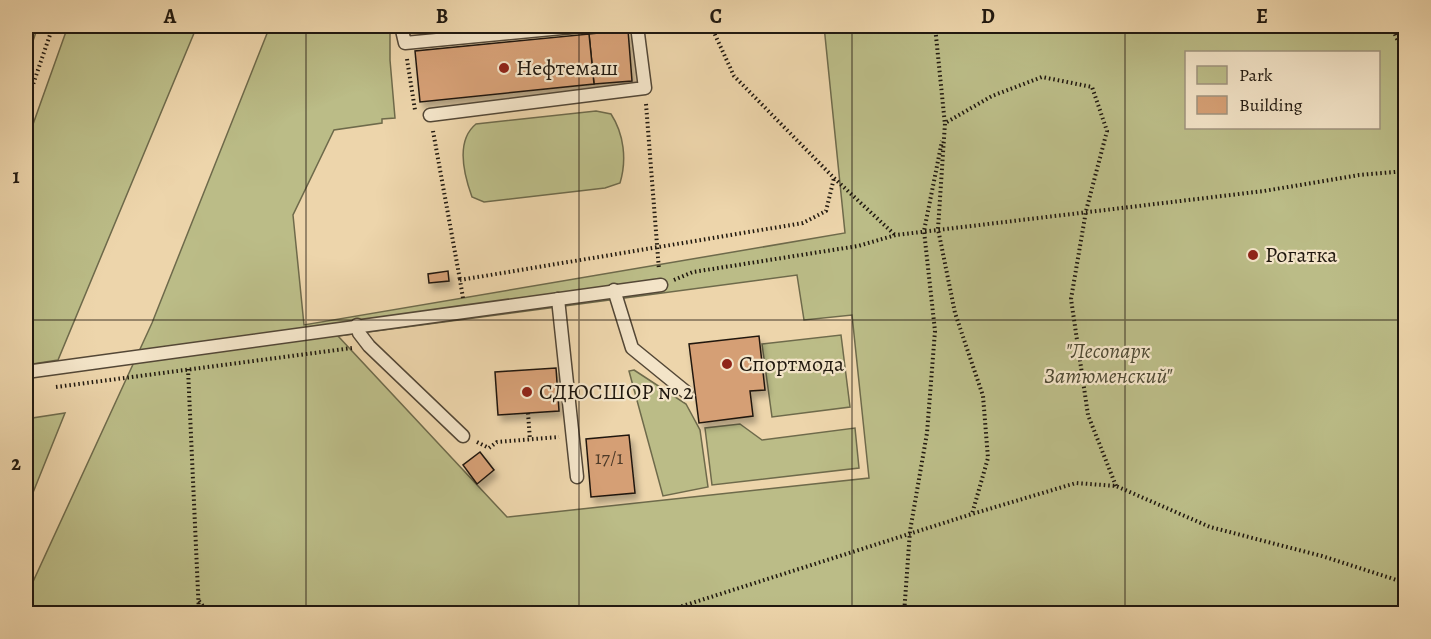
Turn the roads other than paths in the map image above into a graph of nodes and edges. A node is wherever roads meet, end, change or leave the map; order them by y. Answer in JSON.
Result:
{"nodes":[{"id":1,"x":401,"y":26,"type":"edge"},
{"id":2,"x":583,"y":26,"type":"edge"},
{"id":3,"x":637,"y":26,"type":"edge"},
{"id":4,"x":430,"y":115,"type":"road end"},
{"id":5,"x":661,"y":285,"type":"road end"},
{"id":6,"x":614,"y":290,"type":"junction"},
{"id":7,"x":558,"y":298,"type":"junction"},
{"id":8,"x":357,"y":325,"type":"junction"},
{"id":9,"x":26,"y":372,"type":"edge"},
{"id":10,"x":686,"y":392,"type":"dead end"},
{"id":11,"x":463,"y":436,"type":"road end"},
{"id":12,"x":578,"y":477,"type":"dead end"}],
"edges":[{"from":1,"to":2,"type":"lane"},
{"from":3,"to":4,"type":"lane"},
{"from":5,"to":6,"type":"lane"},
{"from":6,"to":7,"type":"lane"},
{"from":6,"to":10,"type":"lane"},
{"from":7,"to":8,"type":"lane"},
{"from":7,"to":12,"type":"lane"},
{"from":8,"to":9,"type":"lane"},
{"from":8,"to":11,"type":"lane"}]}
